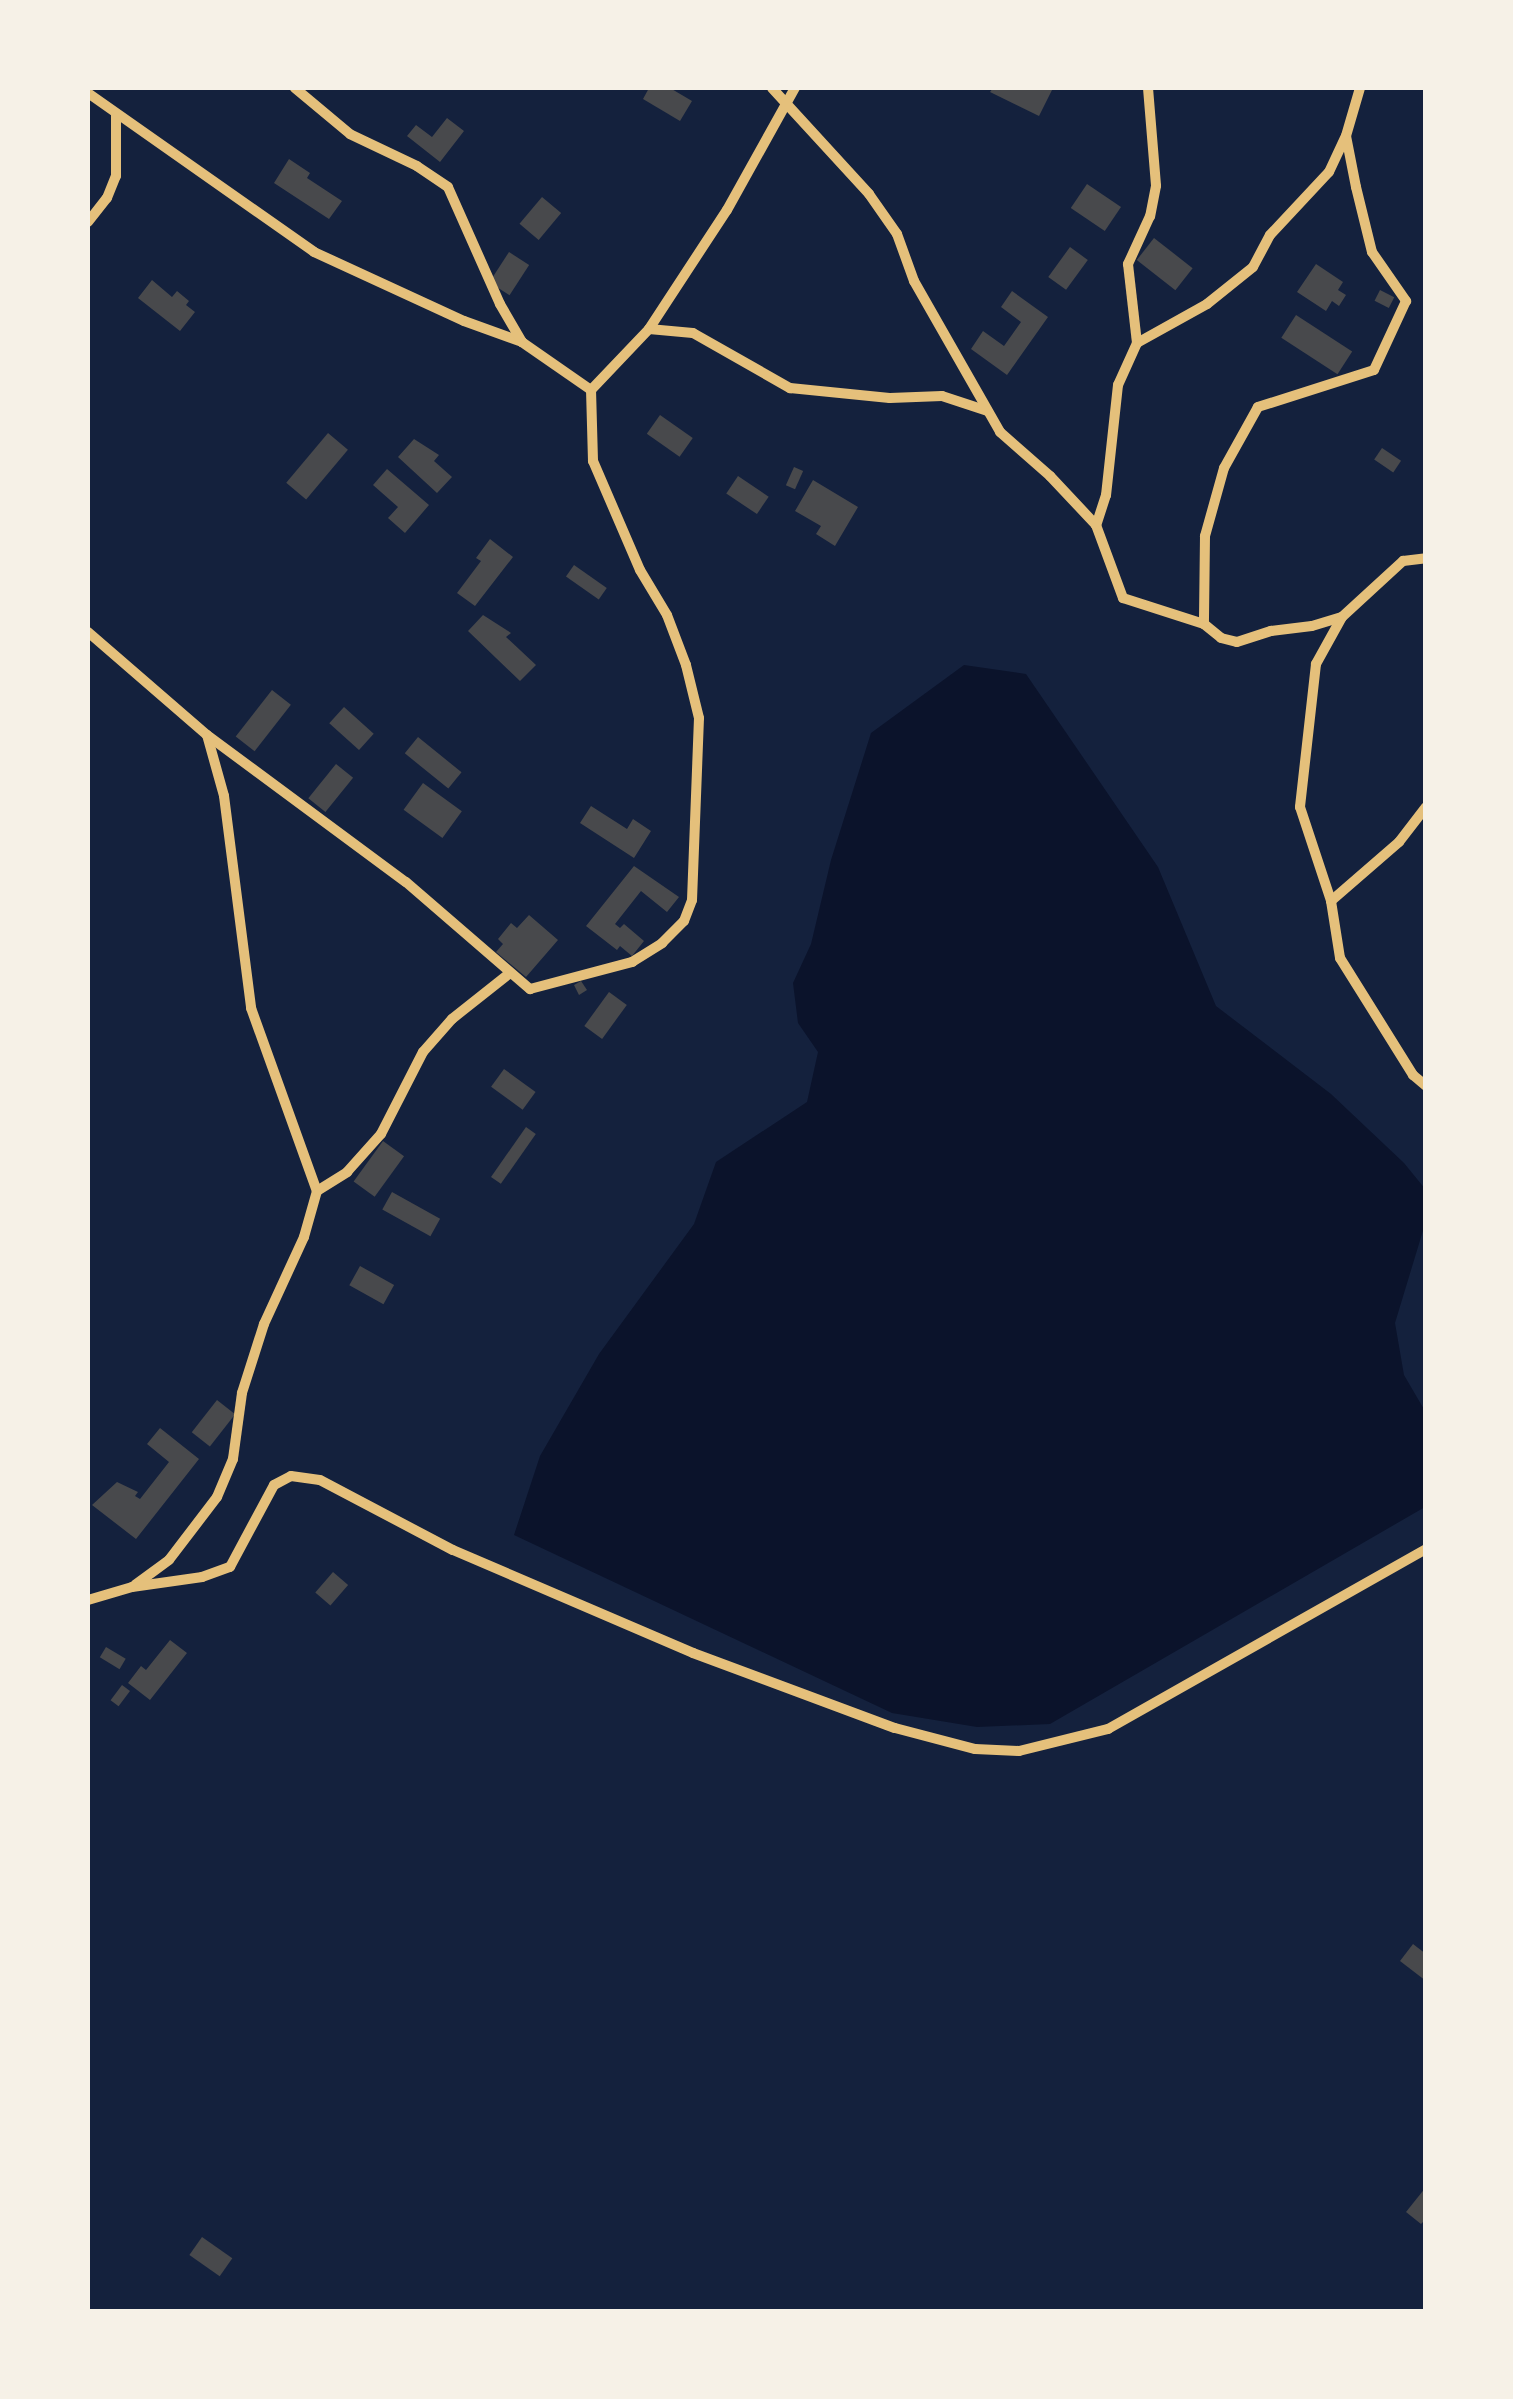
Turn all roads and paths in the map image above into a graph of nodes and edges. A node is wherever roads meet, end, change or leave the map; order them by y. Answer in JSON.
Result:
{"nodes":[{"id":1,"x":295,"y":88,"type":"edge"},
{"id":2,"x":772,"y":88,"type":"edge"},
{"id":3,"x":795,"y":88,"type":"edge"},
{"id":4,"x":1148,"y":88,"type":"edge"},
{"id":5,"x":1360,"y":88,"type":"edge"},
{"id":6,"x":88,"y":93,"type":"edge"},
{"id":7,"x":785,"y":106,"type":"junction"},
{"id":8,"x":116,"y":114,"type":"junction"},
{"id":9,"x":1346,"y":136,"type":"junction"},
{"id":10,"x":88,"y":222,"type":"edge"},
{"id":11,"x":649,"y":329,"type":"junction"},
{"id":12,"x":522,"y":342,"type":"junction"},
{"id":13,"x":1137,"y":343,"type":"junction"},
{"id":14,"x":591,"y":390,"type":"junction"},
{"id":15,"x":988,"y":411,"type":"junction"},
{"id":16,"x":1096,"y":525,"type":"junction"},
{"id":17,"x":1426,"y":558,"type":"edge"},
{"id":18,"x":1342,"y":617,"type":"junction"},
{"id":19,"x":1204,"y":624,"type":"junction"},
{"id":20,"x":88,"y":632,"type":"edge"},
{"id":21,"x":207,"y":735,"type":"junction"},
{"id":22,"x":1426,"y":807,"type":"edge"},
{"id":23,"x":1331,"y":901,"type":"junction"},
{"id":24,"x":510,"y":973,"type":"junction"},
{"id":25,"x":1426,"y":1086,"type":"edge"},
{"id":26,"x":317,"y":1191,"type":"junction"},
{"id":27,"x":1426,"y":1549,"type":"edge"},
{"id":28,"x":132,"y":1587,"type":"junction"},
{"id":29,"x":88,"y":1600,"type":"edge"}],
"edges":[{"from":1,"to":12,"type":"street"},
{"from":2,"to":7,"type":"street"},
{"from":3,"to":7,"type":"street"},
{"from":4,"to":13,"type":"street"},
{"from":5,"to":9,"type":"street"},
{"from":6,"to":8,"type":"street"},
{"from":7,"to":11,"type":"street"},
{"from":7,"to":15,"type":"street"},
{"from":8,"to":10,"type":"street"},
{"from":8,"to":12,"type":"street"},
{"from":9,"to":13,"type":"street"},
{"from":9,"to":19,"type":"street"},
{"from":11,"to":14,"type":"street"},
{"from":11,"to":15,"type":"street"},
{"from":12,"to":14,"type":"street"},
{"from":13,"to":16,"type":"street"},
{"from":14,"to":24,"type":"street"},
{"from":15,"to":16,"type":"street"},
{"from":16,"to":19,"type":"street"},
{"from":17,"to":18,"type":"street"},
{"from":18,"to":19,"type":"street"},
{"from":18,"to":23,"type":"street"},
{"from":20,"to":21,"type":"street"},
{"from":21,"to":24,"type":"street"},
{"from":21,"to":26,"type":"street"},
{"from":22,"to":23,"type":"street"},
{"from":23,"to":25,"type":"street"},
{"from":24,"to":26,"type":"street"},
{"from":26,"to":28,"type":"street"},
{"from":27,"to":28,"type":"street"},
{"from":28,"to":29,"type":"street"}]}
